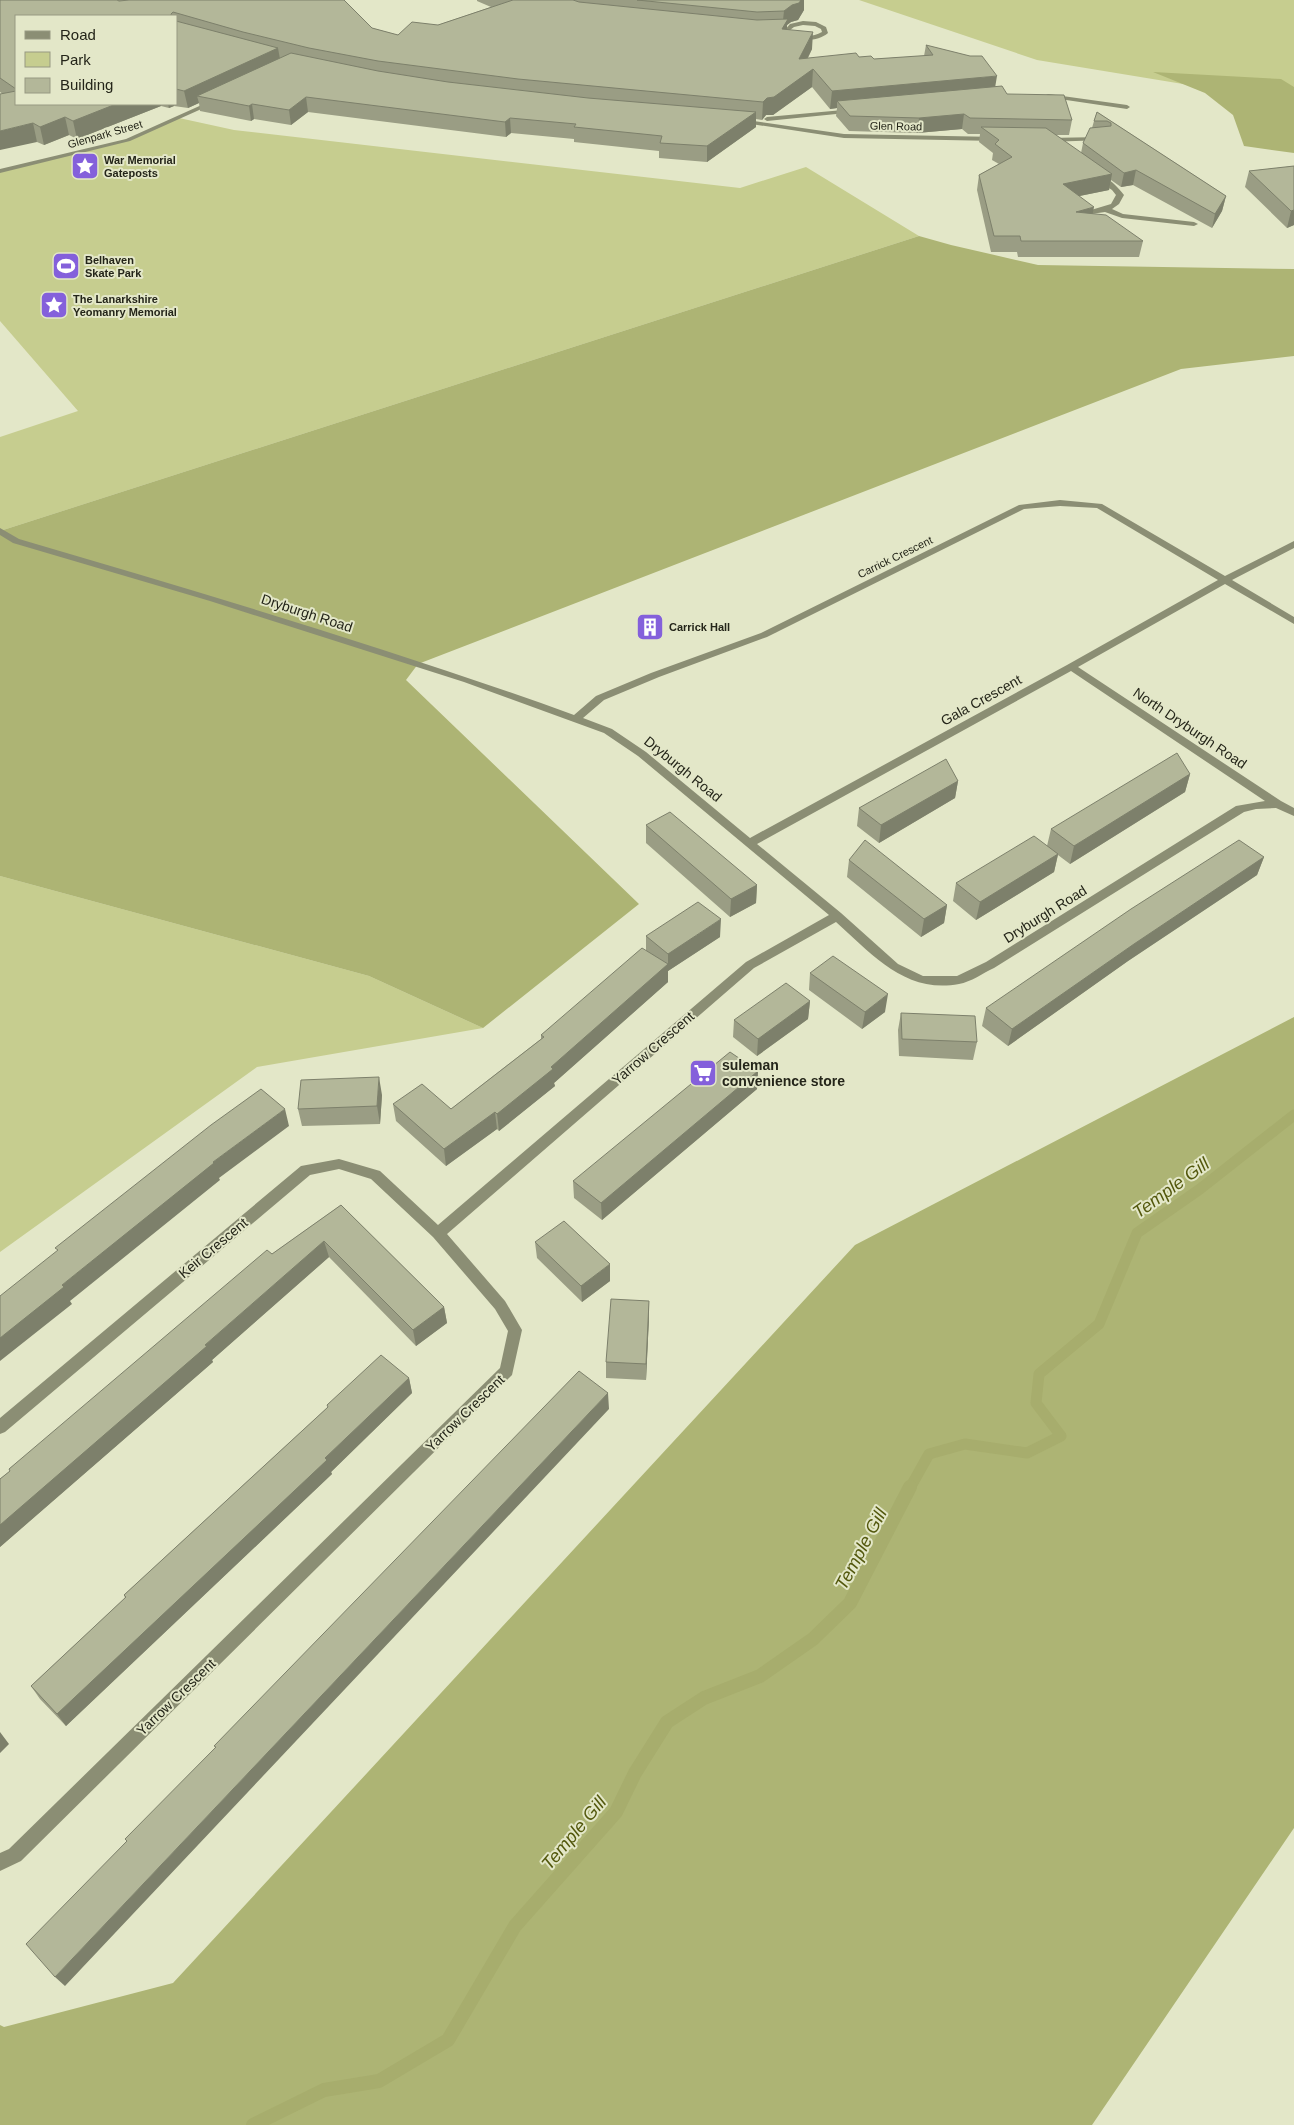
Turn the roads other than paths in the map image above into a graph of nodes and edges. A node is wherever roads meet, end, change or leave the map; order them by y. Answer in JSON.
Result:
{"nodes":[{"id":1,"x":785,"y":32,"type":"joint"},
{"id":2,"x":1038,"y":96,"type":"edge"},
{"id":3,"x":223,"y":97,"type":"edge"},
{"id":4,"x":1127,"y":108,"type":"dead end"},
{"id":5,"x":863,"y":110,"type":"edge"},
{"id":6,"x":728,"y":120,"type":"edge"},
{"id":7,"x":747,"y":121,"type":"junction"},
{"id":8,"x":1007,"y":139,"type":"edge"},
{"id":9,"x":1104,"y":139,"type":"edge"},
{"id":10,"x":1036,"y":140,"type":"edge"},
{"id":11,"x":1046,"y":140,"type":"junction"},
{"id":12,"x":1061,"y":150,"type":"edge"},
{"id":13,"x":0,"y":171,"type":"edge"},
{"id":14,"x":1092,"y":172,"type":"edge"},
{"id":15,"x":1105,"y":209,"type":"junction"},
{"id":16,"x":1094,"y":212,"type":"edge"},
{"id":17,"x":1194,"y":224,"type":"dead end"},
{"id":18,"x":0,"y":531,"type":"edge"},
{"id":19,"x":1294,"y":544,"type":"edge"},
{"id":20,"x":1225,"y":580,"type":"junction"},
{"id":21,"x":1294,"y":620,"type":"edge"},
{"id":22,"x":1071,"y":667,"type":"junction"},
{"id":23,"x":576,"y":720,"type":"junction"},
{"id":24,"x":1277,"y":804,"type":"junction"},
{"id":25,"x":1294,"y":812,"type":"edge"},
{"id":26,"x":750,"y":843,"type":"junction"},
{"id":27,"x":837,"y":916,"type":"junction"},
{"id":28,"x":438,"y":1233,"type":"junction"},
{"id":29,"x":0,"y":1427,"type":"edge"},
{"id":30,"x":0,"y":1862,"type":"edge"}],
"edges":[{"from":1,"to":1,"type":"street"},
{"from":2,"to":4,"type":"street"},
{"from":3,"to":13,"type":"street","name":"Glenpark Street"},
{"from":5,"to":7,"type":"street","name":"Glen Road"},
{"from":6,"to":7,"type":"street","name":"Glen Road"},
{"from":7,"to":8,"type":"street","name":"Glen Road"},
{"from":9,"to":11,"type":"street"},
{"from":10,"to":11,"type":"street"},
{"from":11,"to":12,"type":"street"},
{"from":14,"to":15,"type":"street"},
{"from":15,"to":16,"type":"street"},
{"from":15,"to":17,"type":"street"},
{"from":18,"to":23,"type":"street","name":"Dryburgh Road"},
{"from":19,"to":20,"type":"street","name":"Gala Crescent"},
{"from":20,"to":21,"type":"street"},
{"from":20,"to":22,"type":"street","name":"Gala Crescent"},
{"from":20,"to":23,"type":"street","name":"Carrick Crescent"},
{"from":22,"to":24,"type":"street","name":"North Dryburgh Road"},
{"from":22,"to":26,"type":"street","name":"Gala Crescent"},
{"from":23,"to":26,"type":"street","name":"Dryburgh Road"},
{"from":24,"to":25,"type":"street","name":"North Dryburgh Road"},
{"from":24,"to":27,"type":"street","name":"Dryburgh Road"},
{"from":26,"to":27,"type":"street","name":"Dryburgh Road"},
{"from":27,"to":28,"type":"street","name":"Yarrow Crescent"},
{"from":28,"to":29,"type":"street","name":"Keir Crescent"},
{"from":28,"to":30,"type":"street","name":"Yarrow Crescent"}]}
